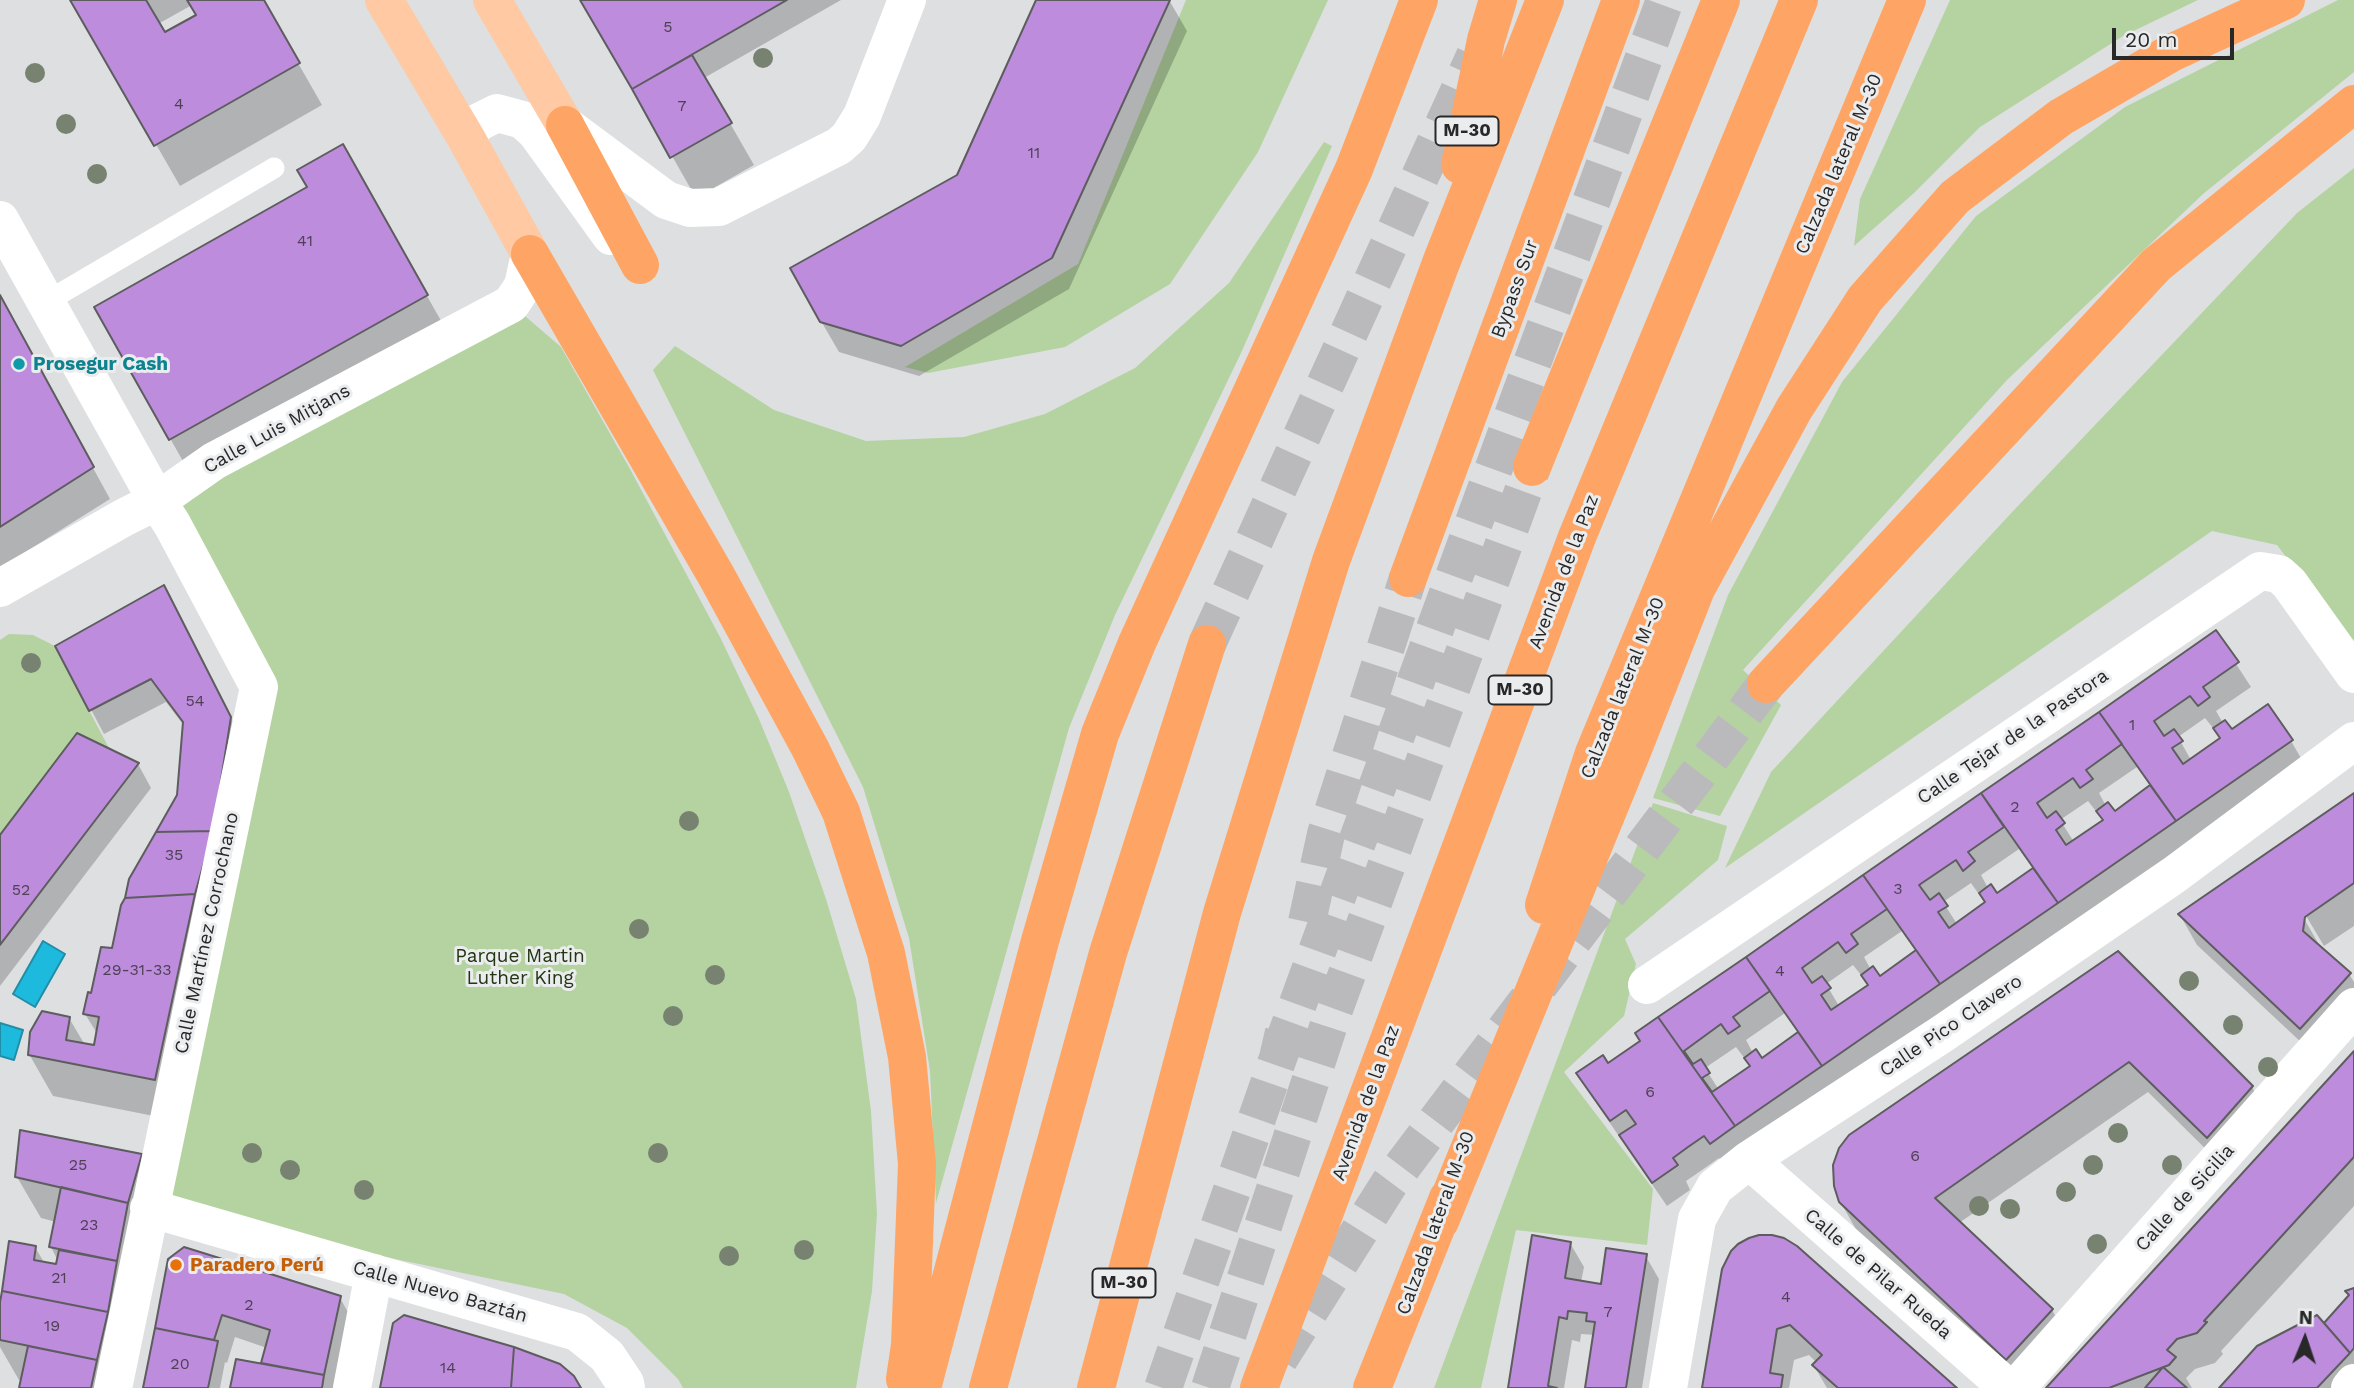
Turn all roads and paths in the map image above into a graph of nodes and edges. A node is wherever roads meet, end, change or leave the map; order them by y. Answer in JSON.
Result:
{"nodes":[{"id":1,"x":384,"y":0,"type":"edge"},
{"id":2,"x":492,"y":0,"type":"edge"},
{"id":3,"x":907,"y":0,"type":"edge"},
{"id":4,"x":1419,"y":0,"type":"edge"},
{"id":5,"x":1499,"y":0,"type":"edge"},
{"id":6,"x":1545,"y":0,"type":"edge"},
{"id":7,"x":1621,"y":0,"type":"edge"},
{"id":8,"x":1721,"y":0,"type":"edge"},
{"id":9,"x":1799,"y":0,"type":"edge"},
{"id":10,"x":1907,"y":0,"type":"edge"},
{"id":11,"x":2286,"y":0,"type":"edge"},
{"id":12,"x":2354,"y":104,"type":"edge"},
{"id":13,"x":565,"y":125,"type":"junction"},
{"id":14,"x":466,"y":138,"type":"junction"},
{"id":15,"x":274,"y":168,"type":"dead end"},
{"id":16,"x":0,"y":220,"type":"edge"},
{"id":17,"x":530,"y":254,"type":"junction"},
{"id":18,"x":1441,"y":263,"type":"junction"},
{"id":19,"x":640,"y":265,"type":"joint"},
{"id":20,"x":46,"y":302,"type":"junction"},
{"id":21,"x":1532,"y":467,"type":"tunnel mouth"},
{"id":22,"x":157,"y":501,"type":"junction"},
{"id":23,"x":1408,"y":578,"type":"tunnel mouth"},
{"id":24,"x":0,"y":588,"type":"edge"},
{"id":25,"x":1207,"y":644,"type":"tunnel mouth"},
{"id":26,"x":2354,"y":674,"type":"edge"},
{"id":27,"x":1766,"y":684,"type":"tunnel mouth"},
{"id":28,"x":2354,"y":741,"type":"edge"},
{"id":29,"x":1647,"y":985,"type":"dead end"},
{"id":30,"x":2354,"y":1007,"type":"edge"},
{"id":31,"x":1749,"y":1160,"type":"junction"},
{"id":32,"x":149,"y":1208,"type":"junction"},
{"id":33,"x":1440,"y":1221,"type":"junction"},
{"id":34,"x":374,"y":1273,"type":"junction"},
{"id":35,"x":2354,"y":1383,"type":"edge"},
{"id":36,"x":113,"y":1388,"type":"edge"},
{"id":37,"x":352,"y":1388,"type":"edge"},
{"id":38,"x":626,"y":1388,"type":"edge"},
{"id":39,"x":903,"y":1388,"type":"edge"},
{"id":40,"x":922,"y":1388,"type":"edge"},
{"id":41,"x":988,"y":1388,"type":"edge"},
{"id":42,"x":1096,"y":1388,"type":"edge"},
{"id":43,"x":1259,"y":1388,"type":"edge"},
{"id":44,"x":1372,"y":1388,"type":"edge"},
{"id":45,"x":1668,"y":1388,"type":"edge"},
{"id":46,"x":2008,"y":1388,"type":"edge"},
{"id":47,"x":2016,"y":1388,"type":"edge"},
{"id":48,"x":2350,"y":1388,"type":"edge"}],
"edges":[{"from":1,"to":14,"type":"main road"},
{"from":2,"to":13,"type":"main road"},
{"from":3,"to":13,"type":"street"},
{"from":4,"to":40,"type":"highway"},
{"from":5,"to":18,"type":"highway","number":"M-30"},
{"from":6,"to":18,"type":"highway","number":"M-30"},
{"from":7,"to":23,"type":"highway","name":"Bypass Sur"},
{"from":8,"to":21,"type":"highway"},
{"from":9,"to":43,"type":"highway","name":"Avenida de la Paz","number":"M-30"},
{"from":10,"to":33,"type":"highway","name":"Calzada lateral M-30"},
{"from":11,"to":33,"type":"highway"},
{"from":12,"to":27,"type":"highway"},
{"from":13,"to":19,"type":"highway"},
{"from":14,"to":17,"type":"main road"},
{"from":14,"to":19,"type":"street"},
{"from":15,"to":20,"type":"lane"},
{"from":16,"to":20,"type":"street","name":"Calle Martínez Corrochano"},
{"from":17,"to":22,"type":"street","name":"Calle Luis Mitjans"},
{"from":17,"to":39,"type":"highway"},
{"from":18,"to":42,"type":"highway","number":"M-30"},
{"from":20,"to":22,"type":"street","name":"Calle Martínez Corrochano"},
{"from":22,"to":24,"type":"street","name":"Calle Luis Mitjans"},
{"from":22,"to":32,"type":"street","name":"Calle Martínez Corrochano"},
{"from":25,"to":41,"type":"highway"},
{"from":26,"to":29,"type":"street","name":"Calle Tejar de la Pastora"},
{"from":28,"to":31,"type":"street","name":"Calle Pico Clavero"},
{"from":30,"to":47,"type":"street","name":"Calle de Sicilia"},
{"from":31,"to":45,"type":"street","name":"Calle Pico Clavero"},
{"from":31,"to":46,"type":"street","name":"Calle de Pilar Rueda"},
{"from":32,"to":34,"type":"street","name":"Calle Nuevo Baztán"},
{"from":32,"to":36,"type":"street","name":"Calle Martínez Corrochano"},
{"from":33,"to":44,"type":"highway","name":"Calzada lateral M-30"},
{"from":34,"to":37,"type":"street"},
{"from":34,"to":38,"type":"street","name":"Calle Nuevo Baztán"},
{"from":35,"to":48,"type":"street"}]}
